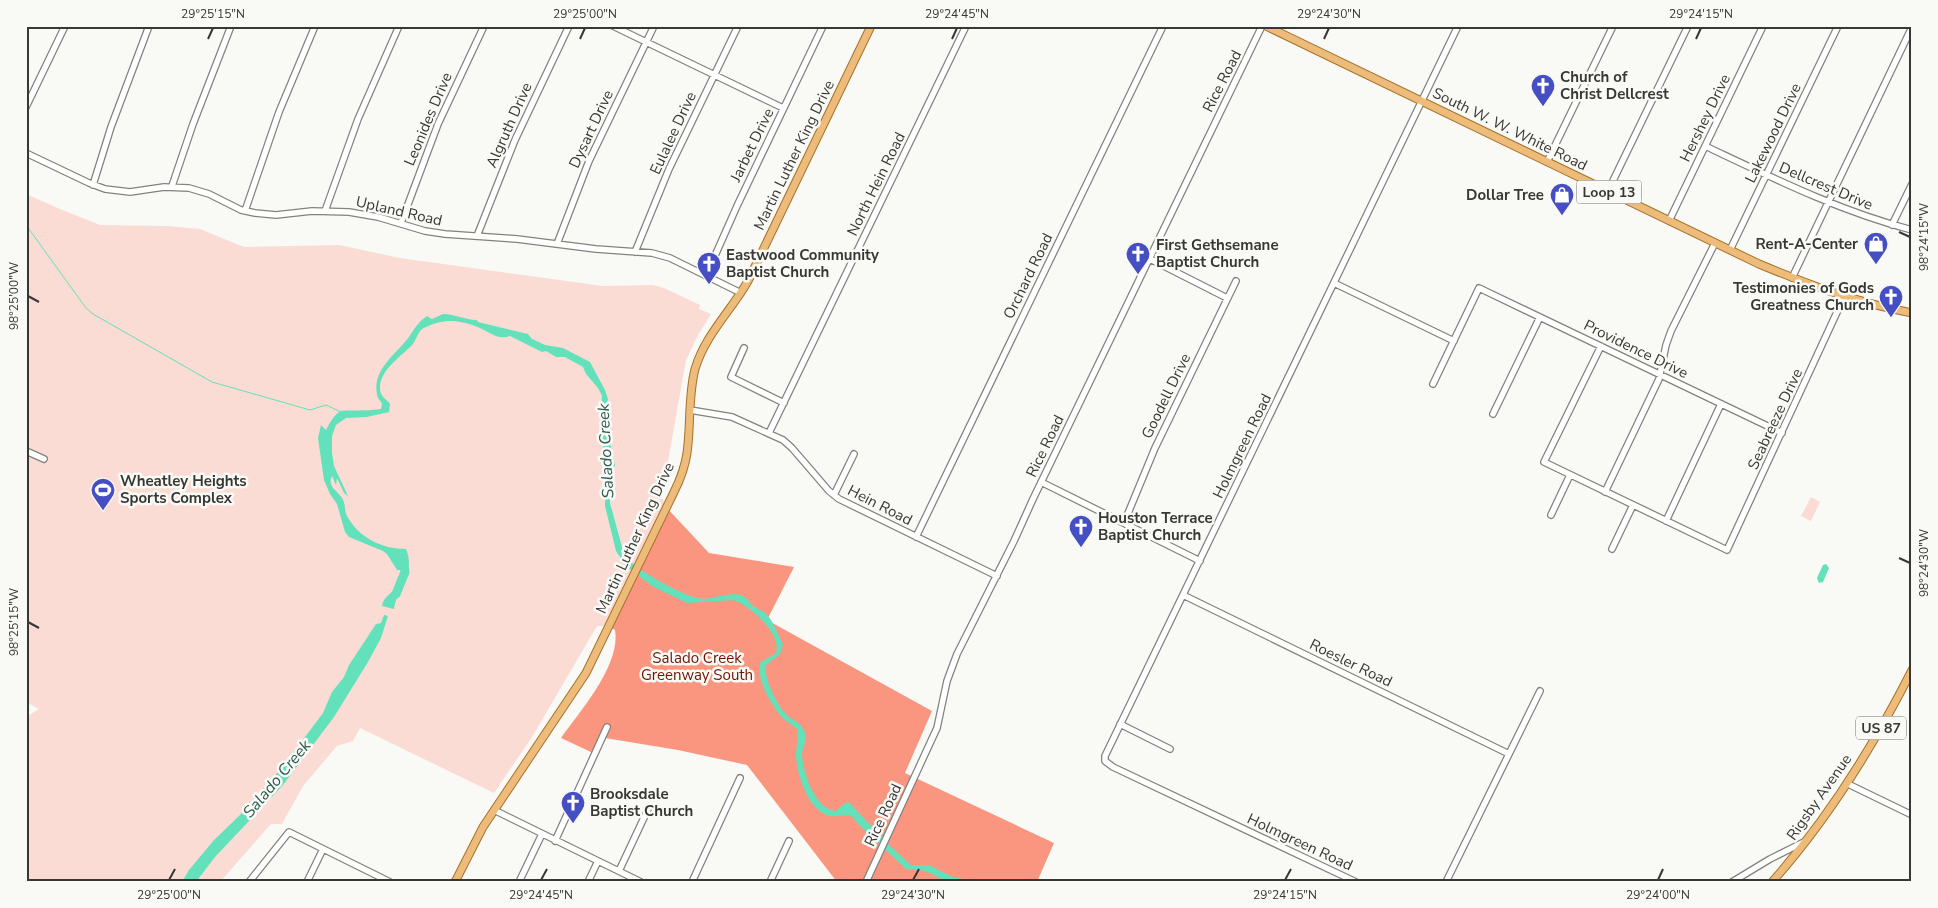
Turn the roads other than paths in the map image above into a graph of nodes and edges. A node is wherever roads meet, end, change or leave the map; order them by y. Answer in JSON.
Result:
{"nodes":[{"id":1,"x":65,"y":26,"type":"edge"},
{"id":2,"x":149,"y":26,"type":"edge"},
{"id":3,"x":232,"y":26,"type":"edge"},
{"id":4,"x":315,"y":26,"type":"edge"},
{"id":5,"x":399,"y":26,"type":"edge"},
{"id":6,"x":484,"y":26,"type":"edge"},
{"id":7,"x":568,"y":26,"type":"edge"},
{"id":8,"x":612,"y":26,"type":"edge"},
{"id":9,"x":654,"y":26,"type":"edge"},
{"id":10,"x":738,"y":26,"type":"edge"},
{"id":11,"x":823,"y":26,"type":"edge"},
{"id":12,"x":871,"y":26,"type":"edge"},
{"id":13,"x":966,"y":26,"type":"edge"},
{"id":14,"x":1163,"y":26,"type":"edge"},
{"id":15,"x":1264,"y":26,"type":"edge"},
{"id":16,"x":1458,"y":26,"type":"edge"},
{"id":17,"x":1613,"y":26,"type":"edge"},
{"id":18,"x":1688,"y":26,"type":"edge"},
{"id":19,"x":1762,"y":26,"type":"edge"},
{"id":20,"x":1838,"y":26,"type":"edge"},
{"id":21,"x":1912,"y":27,"type":"edge"},
{"id":22,"x":646,"y":42,"type":"junction"},
{"id":23,"x":714,"y":75,"type":"junction"},
{"id":24,"x":1422,"y":102,"type":"junction"},
{"id":25,"x":26,"y":106,"type":"edge"},
{"id":26,"x":783,"y":108,"type":"junction"},
{"id":27,"x":1705,"y":146,"type":"junction"},
{"id":28,"x":26,"y":153,"type":"edge"},
{"id":29,"x":1547,"y":162,"type":"junction"},
{"id":30,"x":1766,"y":175,"type":"junction"},
{"id":31,"x":1912,"y":184,"type":"edge"},
{"id":32,"x":93,"y":185,"type":"junction"},
{"id":33,"x":172,"y":186,"type":"junction"},
{"id":34,"x":1608,"y":191,"type":"junction"},
{"id":35,"x":1828,"y":203,"type":"junction"},
{"id":36,"x":245,"y":211,"type":"junction"},
{"id":37,"x":325,"y":211,"type":"junction"},
{"id":38,"x":1669,"y":221,"type":"junction"},
{"id":39,"x":401,"y":223,"type":"junction"},
{"id":40,"x":1892,"y":225,"type":"junction"},
{"id":41,"x":1912,"y":230,"type":"edge"},
{"id":42,"x":478,"y":236,"type":"junction"},
{"id":43,"x":1715,"y":243,"type":"junction"},
{"id":44,"x":557,"y":244,"type":"junction"},
{"id":45,"x":1730,"y":250,"type":"junction"},
{"id":46,"x":635,"y":252,"type":"junction"},
{"id":47,"x":1150,"y":259,"type":"junction"},
{"id":48,"x":706,"y":276,"type":"junction"},
{"id":49,"x":1792,"y":278,"type":"junction"},
{"id":50,"x":1236,"y":281,"type":"dead end"},
{"id":51,"x":1334,"y":283,"type":"junction"},
{"id":52,"x":741,"y":293,"type":"junction"},
{"id":53,"x":1844,"y":297,"type":"junction"},
{"id":54,"x":1227,"y":298,"type":"junction"},
{"id":55,"x":1912,"y":313,"type":"edge"},
{"id":56,"x":1540,"y":317,"type":"junction"},
{"id":57,"x":1454,"y":341,"type":"junction"},
{"id":58,"x":1601,"y":346,"type":"junction"},
{"id":59,"x":744,"y":348,"type":"dead end"},
{"id":60,"x":1660,"y":374,"type":"junction"},
{"id":61,"x":1433,"y":384,"type":"dead end"},
{"id":62,"x":784,"y":403,"type":"junction"},
{"id":63,"x":1721,"y":404,"type":"junction"},
{"id":64,"x":690,"y":410,"type":"junction"},
{"id":65,"x":1494,"y":414,"type":"dead end"},
{"id":66,"x":769,"y":433,"type":"junction"},
{"id":67,"x":1782,"y":433,"type":"junction"},
{"id":68,"x":26,"y":450,"type":"edge"},
{"id":69,"x":854,"y":454,"type":"dead end"},
{"id":70,"x":44,"y":459,"type":"dead end"},
{"id":71,"x":1570,"y":475,"type":"junction"},
{"id":72,"x":1041,"y":482,"type":"junction"},
{"id":73,"x":1605,"y":492,"type":"junction"},
{"id":74,"x":834,"y":495,"type":"junction"},
{"id":75,"x":1633,"y":505,"type":"junction"},
{"id":76,"x":1551,"y":515,"type":"dead end"},
{"id":77,"x":1666,"y":521,"type":"junction"},
{"id":78,"x":1124,"y":523,"type":"junction"},
{"id":79,"x":916,"y":537,"type":"junction"},
{"id":80,"x":1612,"y":549,"type":"dead end"},
{"id":81,"x":1200,"y":561,"type":"junction"},
{"id":82,"x":997,"y":576,"type":"junction"},
{"id":83,"x":1183,"y":595,"type":"junction"},
{"id":84,"x":1912,"y":670,"type":"edge"},
{"id":85,"x":1540,"y":691,"type":"dead end"},
{"id":86,"x":1120,"y":724,"type":"junction"},
{"id":87,"x":607,"y":727,"type":"dead end"},
{"id":88,"x":1170,"y":748,"type":"dead end"},
{"id":89,"x":1509,"y":754,"type":"junction"},
{"id":90,"x":740,"y":778,"type":"dead end"},
{"id":91,"x":1848,"y":784,"type":"junction"},
{"id":92,"x":648,"y":807,"type":"dead end"},
{"id":93,"x":494,"y":810,"type":"junction"},
{"id":94,"x":1912,"y":816,"type":"edge"},
{"id":95,"x":542,"y":834,"type":"junction"},
{"id":96,"x":555,"y":841,"type":"junction"},
{"id":97,"x":789,"y":841,"type":"dead end"},
{"id":98,"x":1805,"y":842,"type":"junction"},
{"id":99,"x":322,"y":849,"type":"junction"},
{"id":100,"x":598,"y":861,"type":"junction"},
{"id":101,"x":619,"y":871,"type":"junction"},
{"id":102,"x":381,"y":880,"type":"edge"},
{"id":103,"x":249,"y":882,"type":"edge"},
{"id":104,"x":307,"y":882,"type":"edge"},
{"id":105,"x":390,"y":882,"type":"edge"},
{"id":106,"x":455,"y":882,"type":"edge"},
{"id":107,"x":519,"y":882,"type":"edge"},
{"id":108,"x":588,"y":882,"type":"edge"},
{"id":109,"x":641,"y":882,"type":"edge"},
{"id":110,"x":692,"y":882,"type":"edge"},
{"id":111,"x":770,"y":882,"type":"edge"},
{"id":112,"x":866,"y":882,"type":"edge"},
{"id":113,"x":1356,"y":882,"type":"edge"},
{"id":114,"x":1446,"y":882,"type":"edge"},
{"id":115,"x":1732,"y":882,"type":"edge"},
{"id":116,"x":1772,"y":882,"type":"edge"}],
"edges":[{"from":1,"to":25,"type":"street"},
{"from":2,"to":32,"type":"street"},
{"from":3,"to":33,"type":"street"},
{"from":4,"to":36,"type":"street"},
{"from":5,"to":37,"type":"street"},
{"from":6,"to":39,"type":"street","name":"Leonides Drive"},
{"from":7,"to":42,"type":"street","name":"Algruth Drive"},
{"from":8,"to":22,"type":"street"},
{"from":9,"to":22,"type":"street","name":"Dysart Drive"},
{"from":10,"to":23,"type":"street","name":"Eulalee Drive"},
{"from":11,"to":26,"type":"street","name":"Jarbet Drive"},
{"from":12,"to":52,"type":"main road","name":"Martin Luther King Drive"},
{"from":13,"to":62,"type":"street","name":"North Hein Road"},
{"from":14,"to":79,"type":"street","name":"Orchard Road"},
{"from":15,"to":24,"type":"main road","name":"South W. W. White Road","number":"Loop 13"},
{"from":15,"to":47,"type":"street","name":"Rice Road"},
{"from":16,"to":24,"type":"street","name":"Holmgreen Road"},
{"from":17,"to":29,"type":"street"},
{"from":18,"to":34,"type":"street"},
{"from":19,"to":27,"type":"street","name":"Hershey Drive"},
{"from":20,"to":30,"type":"street","name":"Lakewood Drive"},
{"from":21,"to":35,"type":"street"},
{"from":22,"to":23,"type":"street"},
{"from":22,"to":44,"type":"street","name":"Dysart Drive"},
{"from":23,"to":26,"type":"street"},
{"from":23,"to":46,"type":"street","name":"Eulalee Drive"},
{"from":24,"to":29,"type":"main road","name":"South W. W. White Road","number":"Loop 13"},
{"from":24,"to":51,"type":"street","name":"Holmgreen Road"},
{"from":26,"to":48,"type":"street","name":"Jarbet Drive"},
{"from":27,"to":30,"type":"street","name":"Dellcrest Drive"},
{"from":27,"to":38,"type":"street","name":"Hershey Drive"},
{"from":28,"to":32,"type":"street","name":"Upland Road"},
{"from":29,"to":34,"type":"main road","name":"South W. W. White Road","number":"Loop 13"},
{"from":30,"to":35,"type":"street","name":"Dellcrest Drive"},
{"from":30,"to":45,"type":"street","name":"Lakewood Drive"},
{"from":31,"to":40,"type":"street"},
{"from":32,"to":33,"type":"street","name":"Upland Road"},
{"from":33,"to":36,"type":"street","name":"Upland Road"},
{"from":34,"to":38,"type":"main road","name":"South W. W. White Road","number":"Loop 13"},
{"from":35,"to":40,"type":"street","name":"Dellcrest Drive"},
{"from":35,"to":49,"type":"street"},
{"from":36,"to":37,"type":"street","name":"Upland Road"},
{"from":37,"to":39,"type":"street","name":"Upland Road"},
{"from":38,"to":43,"type":"main road","name":"South W. W. White Road","number":"Loop 13"},
{"from":39,"to":42,"type":"street","name":"Upland Road"},
{"from":40,"to":41,"type":"street","name":"Dellcrest Drive"},
{"from":42,"to":44,"type":"street","name":"Upland Road"},
{"from":43,"to":45,"type":"main road","name":"South W. W. White Road","number":"Loop 13"},
{"from":43,"to":60,"type":"street"},
{"from":44,"to":46,"type":"street","name":"Upland Road"},
{"from":45,"to":49,"type":"main road","name":"South W. W. White Road","number":"Loop 13"},
{"from":46,"to":48,"type":"street","name":"Upland Road"},
{"from":47,"to":54,"type":"street"},
{"from":47,"to":72,"type":"street","name":"Rice Road"},
{"from":48,"to":52,"type":"street","name":"Upland Road"},
{"from":49,"to":53,"type":"main road","name":"South W. W. White Road","number":"Loop 13"},
{"from":50,"to":54,"type":"street","name":"Goodell Drive"},
{"from":51,"to":57,"type":"street"},
{"from":51,"to":81,"type":"street","name":"Holmgreen Road"},
{"from":52,"to":64,"type":"main road","name":"Martin Luther King Drive"},
{"from":53,"to":55,"type":"main road","name":"South W. W. White Road","number":"Loop 13"},
{"from":53,"to":67,"type":"street","name":"Seabreeze Drive"},
{"from":54,"to":78,"type":"street","name":"Goodell Drive"},
{"from":56,"to":57,"type":"street","name":"Providence Drive"},
{"from":56,"to":58,"type":"street","name":"Providence Drive"},
{"from":56,"to":65,"type":"street"},
{"from":57,"to":61,"type":"street"},
{"from":58,"to":60,"type":"street","name":"Providence Drive"},
{"from":58,"to":71,"type":"street"},
{"from":59,"to":62,"type":"street"},
{"from":60,"to":63,"type":"street","name":"Providence Drive"},
{"from":60,"to":73,"type":"street"},
{"from":62,"to":66,"type":"street","name":"North Hein Road"},
{"from":63,"to":67,"type":"street","name":"Providence Drive"},
{"from":63,"to":77,"type":"street"},
{"from":64,"to":66,"type":"street","name":"Hein Road"},
{"from":64,"to":93,"type":"main road","name":"Martin Luther King Drive"},
{"from":66,"to":74,"type":"street","name":"Hein Road"},
{"from":67,"to":77,"type":"street","name":"Seabreeze Drive"},
{"from":68,"to":70,"type":"street"},
{"from":69,"to":74,"type":"street"},
{"from":71,"to":73,"type":"street"},
{"from":71,"to":76,"type":"street"},
{"from":72,"to":78,"type":"street"},
{"from":72,"to":82,"type":"street","name":"Rice Road"},
{"from":73,"to":75,"type":"street"},
{"from":74,"to":79,"type":"street","name":"Hein Road"},
{"from":75,"to":77,"type":"street"},
{"from":75,"to":80,"type":"street"},
{"from":78,"to":81,"type":"street"},
{"from":79,"to":82,"type":"street","name":"Hein Road"},
{"from":81,"to":83,"type":"street","name":"Holmgreen Road"},
{"from":82,"to":112,"type":"street","name":"Rice Road"},
{"from":83,"to":86,"type":"street","name":"Holmgreen Road"},
{"from":83,"to":89,"type":"street","name":"Roesler Road"},
{"from":84,"to":91,"type":"main road","name":"Rigsby Avenue","number":"US 87"},
{"from":85,"to":89,"type":"street"},
{"from":86,"to":88,"type":"street"},
{"from":86,"to":113,"type":"street","name":"Holmgreen Road"},
{"from":87,"to":96,"type":"street"},
{"from":89,"to":114,"type":"street"},
{"from":90,"to":110,"type":"street"},
{"from":91,"to":94,"type":"street"},
{"from":91,"to":98,"type":"main road","name":"Rigsby Avenue","number":"US 87"},
{"from":92,"to":101,"type":"street"},
{"from":93,"to":95,"type":"street"},
{"from":93,"to":106,"type":"main road","name":"Martin Luther King Drive"},
{"from":95,"to":96,"type":"street"},
{"from":95,"to":107,"type":"street"},
{"from":96,"to":100,"type":"street"},
{"from":97,"to":111,"type":"street"},
{"from":98,"to":115,"type":"street"},
{"from":98,"to":116,"type":"main road","name":"Rigsby Avenue","number":"US 87"},
{"from":99,"to":102,"type":"street"},
{"from":99,"to":103,"type":"street"},
{"from":99,"to":104,"type":"street"},
{"from":100,"to":101,"type":"street"},
{"from":100,"to":108,"type":"street"},
{"from":101,"to":109,"type":"street"},
{"from":102,"to":105,"type":"street"}]}
